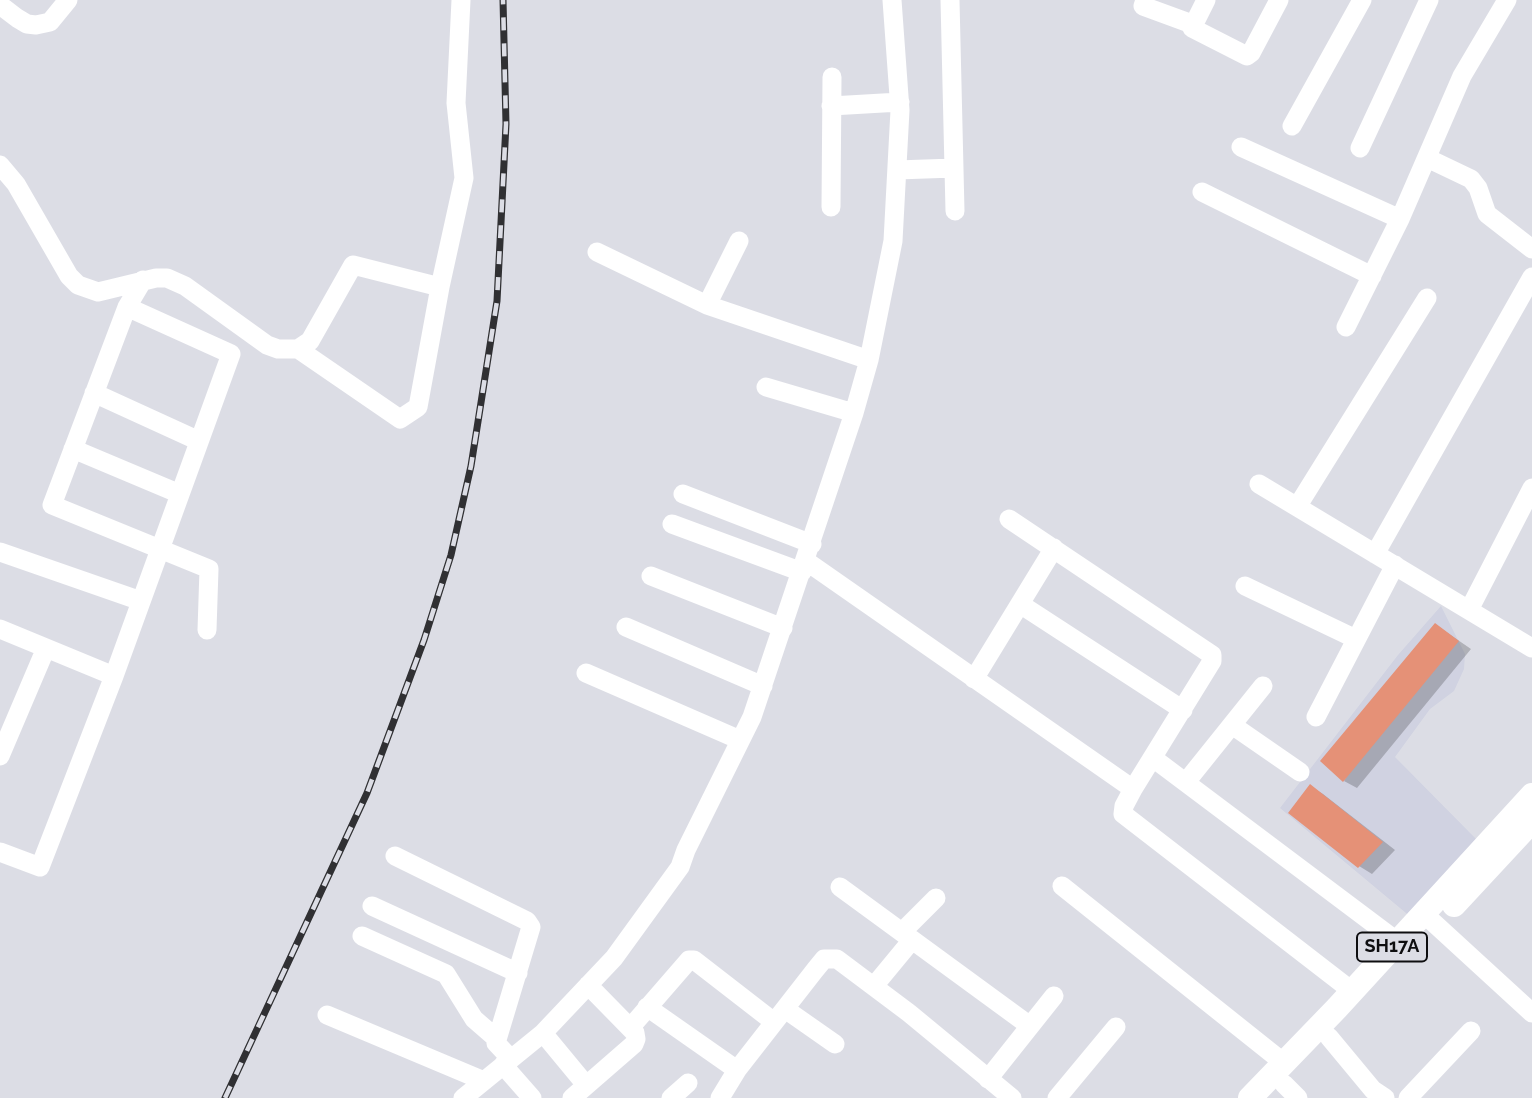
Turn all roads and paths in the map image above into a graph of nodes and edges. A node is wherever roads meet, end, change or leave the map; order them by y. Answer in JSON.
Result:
{"nodes":[{"id":1,"x":68,"y":0,"type":"edge"},
{"id":2,"x":461,"y":0,"type":"edge"},
{"id":3,"x":892,"y":0,"type":"edge"},
{"id":4,"x":950,"y":0,"type":"edge"},
{"id":5,"x":1146,"y":0,"type":"edge"},
{"id":6,"x":1206,"y":0,"type":"edge"},
{"id":7,"x":1279,"y":0,"type":"edge"},
{"id":8,"x":1362,"y":0,"type":"edge"},
{"id":9,"x":1429,"y":0,"type":"edge"},
{"id":10,"x":1507,"y":0,"type":"edge"},
{"id":11,"x":0,"y":5,"type":"edge"},
{"id":12,"x":1192,"y":24,"type":"junction"},
{"id":13,"x":832,"y":77,"type":"dead end"},
{"id":14,"x":900,"y":102,"type":"junction"},
{"id":15,"x":831,"y":106,"type":"junction"},
{"id":16,"x":1292,"y":126,"type":"dead end"},
{"id":17,"x":1241,"y":148,"type":"dead end"},
{"id":18,"x":1360,"y":148,"type":"dead end"},
{"id":19,"x":1427,"y":159,"type":"junction"},
{"id":20,"x":0,"y":165,"type":"edge"},
{"id":21,"x":954,"y":168,"type":"junction"},
{"id":22,"x":897,"y":170,"type":"junction"},
{"id":23,"x":1202,"y":192,"type":"dead end"},
{"id":24,"x":831,"y":207,"type":"dead end"},
{"id":25,"x":955,"y":211,"type":"dead end"},
{"id":26,"x":1400,"y":219,"type":"junction"},
{"id":27,"x":739,"y":241,"type":"dead end"},
{"id":28,"x":1532,"y":249,"type":"edge"},
{"id":29,"x":597,"y":252,"type":"dead end"},
{"id":30,"x":1372,"y":276,"type":"junction"},
{"id":31,"x":1532,"y":277,"type":"edge"},
{"id":32,"x":143,"y":280,"type":"junction"},
{"id":33,"x":440,"y":287,"type":"junction"},
{"id":34,"x":1427,"y":298,"type":"dead end"},
{"id":35,"x":707,"y":305,"type":"junction"},
{"id":36,"x":127,"y":307,"type":"junction"},
{"id":37,"x":1346,"y":327,"type":"dead end"},
{"id":38,"x":298,"y":349,"type":"junction"},
{"id":39,"x":869,"y":360,"type":"junction"},
{"id":40,"x":766,"y":387,"type":"dead end"},
{"id":41,"x":94,"y":393,"type":"junction"},
{"id":42,"x":854,"y":413,"type":"junction"},
{"id":43,"x":199,"y":441,"type":"junction"},
{"id":44,"x":73,"y":449,"type":"junction"},
{"id":45,"x":1259,"y":484,"type":"dead end"},
{"id":46,"x":1532,"y":488,"type":"edge"},
{"id":47,"x":180,"y":494,"type":"junction"},
{"id":48,"x":683,"y":494,"type":"dead end"},
{"id":49,"x":1297,"y":507,"type":"junction"},
{"id":50,"x":1009,"y":519,"type":"dead end"},
{"id":51,"x":672,"y":524,"type":"dead end"},
{"id":52,"x":1054,"y":548,"type":"junction"},
{"id":53,"x":159,"y":550,"type":"junction"},
{"id":54,"x":0,"y":552,"type":"edge"},
{"id":55,"x":1375,"y":554,"type":"junction"},
{"id":56,"x":806,"y":559,"type":"junction"},
{"id":57,"x":1395,"y":565,"type":"junction"},
{"id":58,"x":651,"y":576,"type":"dead end"},
{"id":59,"x":1245,"y":586,"type":"dead end"},
{"id":60,"x":141,"y":601,"type":"junction"},
{"id":61,"x":1020,"y":604,"type":"junction"},
{"id":62,"x":1469,"y":610,"type":"junction"},
{"id":63,"x":626,"y":627,"type":"dead end"},
{"id":64,"x":783,"y":628,"type":"junction"},
{"id":65,"x":0,"y":629,"type":"edge"},
{"id":66,"x":207,"y":630,"type":"dead end"},
{"id":67,"x":1356,"y":639,"type":"junction"},
{"id":68,"x":46,"y":648,"type":"junction"},
{"id":69,"x":1532,"y":648,"type":"edge"},
{"id":70,"x":586,"y":673,"type":"dead end"},
{"id":71,"x":114,"y":676,"type":"junction"},
{"id":72,"x":974,"y":679,"type":"junction"},
{"id":73,"x":763,"y":686,"type":"junction"},
{"id":74,"x":1263,"y":686,"type":"dead end"},
{"id":75,"x":1183,"y":710,"type":"junction"},
{"id":76,"x":1316,"y":717,"type":"dead end"},
{"id":77,"x":1232,"y":725,"type":"junction"},
{"id":78,"x":740,"y":740,"type":"junction"},
{"id":79,"x":0,"y":756,"type":"edge"},
{"id":80,"x":1153,"y":758,"type":"junction"},
{"id":81,"x":1300,"y":772,"type":"dead end"},
{"id":82,"x":1186,"y":782,"type":"junction"},
{"id":83,"x":1133,"y":789,"type":"junction"},
{"id":84,"x":1532,"y":794,"type":"edge"},
{"id":85,"x":1532,"y":821,"type":"edge"},
{"id":86,"x":0,"y":852,"type":"edge"},
{"id":87,"x":395,"y":856,"type":"dead end"},
{"id":88,"x":1062,"y":886,"type":"dead end"},
{"id":89,"x":840,"y":887,"type":"dead end"},
{"id":90,"x":936,"y":898,"type":"dead end"},
{"id":91,"x":372,"y":906,"type":"dead end"},
{"id":92,"x":1429,"y":919,"type":"junction"},
{"id":93,"x":362,"y":936,"type":"dead end"},
{"id":94,"x":907,"y":936,"type":"junction"},
{"id":95,"x":1398,"y":942,"type":"junction"},
{"id":96,"x":518,"y":973,"type":"junction"},
{"id":97,"x":588,"y":985,"type":"junction"},
{"id":98,"x":874,"y":986,"type":"junction"},
{"id":99,"x":1352,"y":991,"type":"junction"},
{"id":100,"x":1054,"y":996,"type":"dead end"},
{"id":101,"x":647,"y":1007,"type":"junction"},
{"id":102,"x":1532,"y":1013,"type":"edge"},
{"id":103,"x":327,"y":1015,"type":"dead end"},
{"id":104,"x":779,"y":1016,"type":"junction"},
{"id":105,"x":1030,"y":1026,"type":"junction"},
{"id":106,"x":1116,"y":1027,"type":"dead end"},
{"id":107,"x":630,"y":1028,"type":"junction"},
{"id":108,"x":1471,"y":1031,"type":"dead end"},
{"id":109,"x":543,"y":1033,"type":"junction"},
{"id":110,"x":1329,"y":1037,"type":"junction"},
{"id":111,"x":497,"y":1039,"type":"junction"},
{"id":112,"x":835,"y":1044,"type":"dead end"},
{"id":113,"x":507,"y":1062,"type":"junction"},
{"id":114,"x":737,"y":1070,"type":"junction"},
{"id":115,"x":988,"y":1079,"type":"junction"},
{"id":116,"x":484,"y":1080,"type":"junction"},
{"id":117,"x":688,"y":1083,"type":"dead end"},
{"id":118,"x":1284,"y":1086,"type":"edge"},
{"id":119,"x":579,"y":1092,"type":"edge"},
{"id":120,"x":463,"y":1098,"type":"edge"},
{"id":121,"x":532,"y":1098,"type":"edge"},
{"id":122,"x":671,"y":1098,"type":"edge"},
{"id":123,"x":720,"y":1098,"type":"edge"},
{"id":124,"x":1012,"y":1098,"type":"edge"},
{"id":125,"x":1058,"y":1098,"type":"edge"},
{"id":126,"x":1250,"y":1098,"type":"edge"},
{"id":127,"x":1385,"y":1098,"type":"edge"},
{"id":128,"x":1408,"y":1098,"type":"edge"}],
"edges":[{"from":1,"to":11,"type":"street"},
{"from":2,"to":33,"type":"street"},
{"from":3,"to":14,"type":"street"},
{"from":4,"to":21,"type":"street"},
{"from":5,"to":12,"type":"street"},
{"from":6,"to":12,"type":"street"},
{"from":7,"to":12,"type":"street"},
{"from":8,"to":16,"type":"street"},
{"from":9,"to":18,"type":"street"},
{"from":10,"to":19,"type":"street"},
{"from":13,"to":15,"type":"street"},
{"from":14,"to":15,"type":"street"},
{"from":14,"to":22,"type":"street"},
{"from":15,"to":24,"type":"street"},
{"from":17,"to":26,"type":"street"},
{"from":19,"to":26,"type":"street"},
{"from":19,"to":28,"type":"street"},
{"from":20,"to":32,"type":"street"},
{"from":21,"to":22,"type":"street"},
{"from":21,"to":25,"type":"street"},
{"from":22,"to":39,"type":"street"},
{"from":23,"to":30,"type":"street"},
{"from":26,"to":30,"type":"street"},
{"from":27,"to":35,"type":"street"},
{"from":29,"to":35,"type":"street"},
{"from":30,"to":37,"type":"street"},
{"from":31,"to":55,"type":"street"},
{"from":32,"to":36,"type":"street"},
{"from":32,"to":38,"type":"street"},
{"from":33,"to":38,"type":"street"},
{"from":33,"to":38,"type":"street"},
{"from":34,"to":49,"type":"street"},
{"from":35,"to":39,"type":"street"},
{"from":36,"to":41,"type":"street"},
{"from":36,"to":43,"type":"street"},
{"from":39,"to":42,"type":"street"},
{"from":40,"to":42,"type":"street"},
{"from":41,"to":43,"type":"street"},
{"from":41,"to":44,"type":"street"},
{"from":42,"to":56,"type":"street"},
{"from":43,"to":47,"type":"street"},
{"from":44,"to":47,"type":"street"},
{"from":44,"to":53,"type":"street"},
{"from":45,"to":49,"type":"street"},
{"from":46,"to":62,"type":"street"},
{"from":47,"to":53,"type":"street"},
{"from":48,"to":56,"type":"street"},
{"from":49,"to":55,"type":"street"},
{"from":50,"to":52,"type":"street"},
{"from":51,"to":56,"type":"street"},
{"from":52,"to":61,"type":"street"},
{"from":52,"to":75,"type":"street"},
{"from":53,"to":60,"type":"street"},
{"from":53,"to":66,"type":"street"},
{"from":54,"to":60,"type":"street"},
{"from":55,"to":57,"type":"street"},
{"from":56,"to":64,"type":"street"},
{"from":56,"to":72,"type":"street"},
{"from":57,"to":62,"type":"street"},
{"from":57,"to":67,"type":"street"},
{"from":58,"to":64,"type":"street"},
{"from":59,"to":67,"type":"street"},
{"from":60,"to":71,"type":"street"},
{"from":61,"to":72,"type":"street"},
{"from":61,"to":75,"type":"street"},
{"from":62,"to":69,"type":"street"},
{"from":63,"to":73,"type":"street"},
{"from":64,"to":73,"type":"street"},
{"from":65,"to":68,"type":"street"},
{"from":67,"to":76,"type":"street"},
{"from":68,"to":71,"type":"street"},
{"from":68,"to":79,"type":"street"},
{"from":70,"to":78,"type":"street"},
{"from":71,"to":86,"type":"street"},
{"from":72,"to":83,"type":"street"},
{"from":73,"to":78,"type":"street"},
{"from":74,"to":77,"type":"street"},
{"from":75,"to":80,"type":"street"},
{"from":77,"to":81,"type":"street"},
{"from":77,"to":82,"type":"street"},
{"from":78,"to":97,"type":"street"},
{"from":80,"to":82,"type":"street"},
{"from":80,"to":83,"type":"street"},
{"from":82,"to":95,"type":"street"},
{"from":83,"to":99,"type":"street"},
{"from":84,"to":92,"type":"main road","number":"SH17A"},
{"from":85,"to":92,"type":"main road","number":"SH17A"},
{"from":87,"to":96,"type":"street"},
{"from":88,"to":118,"type":"street"},
{"from":89,"to":94,"type":"street"},
{"from":90,"to":94,"type":"street"},
{"from":91,"to":96,"type":"street"},
{"from":92,"to":95,"type":"main road","number":"SH17A"},
{"from":92,"to":102,"type":"street"},
{"from":92,"to":110,"type":"main road","number":"SH17A"},
{"from":93,"to":111,"type":"street"},
{"from":94,"to":98,"type":"street"},
{"from":94,"to":105,"type":"street"},
{"from":95,"to":99,"type":"main road","number":"SH17A"},
{"from":96,"to":111,"type":"street"},
{"from":97,"to":107,"type":"street"},
{"from":97,"to":109,"type":"street"},
{"from":98,"to":104,"type":"street"},
{"from":98,"to":115,"type":"street"},
{"from":99,"to":118,"type":"main road","number":"SH17A"},
{"from":100,"to":105,"type":"street"},
{"from":101,"to":104,"type":"street"},
{"from":101,"to":107,"type":"street"},
{"from":101,"to":114,"type":"street"},
{"from":103,"to":116,"type":"street"},
{"from":104,"to":112,"type":"street"},
{"from":104,"to":114,"type":"street"},
{"from":105,"to":115,"type":"street"},
{"from":106,"to":125,"type":"street"},
{"from":107,"to":119,"type":"street"},
{"from":108,"to":128,"type":"street"},
{"from":109,"to":113,"type":"street"},
{"from":109,"to":119,"type":"street"},
{"from":110,"to":118,"type":"main road","number":"SH17A"},
{"from":110,"to":127,"type":"street"},
{"from":111,"to":113,"type":"street"},
{"from":113,"to":116,"type":"street"},
{"from":113,"to":121,"type":"street"},
{"from":114,"to":123,"type":"street"},
{"from":115,"to":124,"type":"street"},
{"from":116,"to":120,"type":"street"},
{"from":117,"to":122,"type":"street"},
{"from":118,"to":126,"type":"main road","number":"SH17A"}]}
